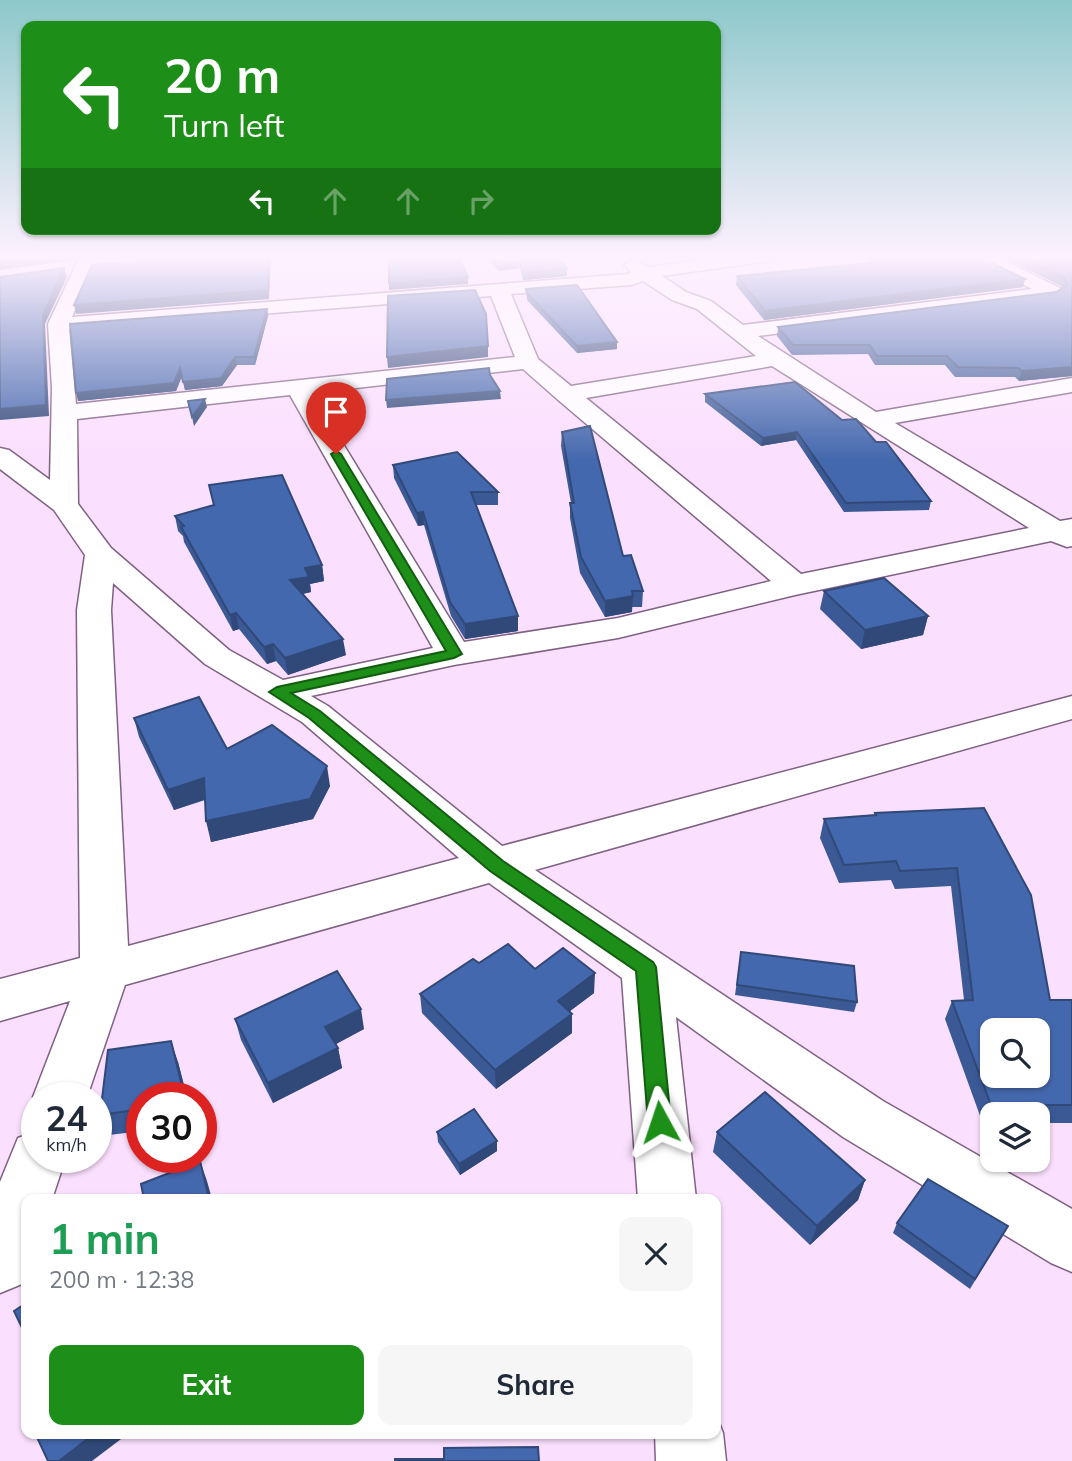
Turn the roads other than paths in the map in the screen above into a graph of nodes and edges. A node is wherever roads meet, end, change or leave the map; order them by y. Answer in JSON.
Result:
{"nodes":[{"id":1,"x":58,"y":324,"type":"edge"},
{"id":2,"x":513,"y":324,"type":"edge"},
{"id":3,"x":729,"y":324,"type":"edge"},
{"id":4,"x":800,"y":324,"type":"edge"},
{"id":5,"x":739,"y":332,"type":"junction"},
{"id":6,"x":776,"y":359,"type":"junction"},
{"id":7,"x":528,"y":362,"type":"junction"},
{"id":8,"x":1072,"y":385,"type":"edge"},
{"id":9,"x":297,"y":387,"type":"junction"},
{"id":10,"x":565,"y":394,"type":"junction"},
{"id":11,"x":64,"y":413,"type":"junction"},
{"id":12,"x":872,"y":420,"type":"junction"},
{"id":13,"x":8,"y":467,"type":"edge"},
{"id":14,"x":64,"y":504,"type":"junction"},
{"id":15,"x":1066,"y":533,"type":"edge"},
{"id":16,"x":100,"y":555,"type":"junction"},
{"id":17,"x":795,"y":585,"type":"junction"},
{"id":18,"x":454,"y":654,"type":"junction"},
{"id":19,"x":277,"y":692,"type":"junction"},
{"id":20,"x":1072,"y":706,"type":"edge"},
{"id":21,"x":497,"y":866,"type":"junction"},
{"id":22,"x":646,"y":967,"type":"junction"},
{"id":23,"x":105,"y":972,"type":"junction"},
{"id":24,"x":0,"y":1000,"type":"edge"},
{"id":25,"x":65,"y":1082,"type":"edge"},
{"id":26,"x":32,"y":1173,"type":"edge"},
{"id":27,"x":25,"y":1194,"type":"edge"},
{"id":28,"x":667,"y":1194,"type":"edge"},
{"id":29,"x":21,"y":1204,"type":"edge"},
{"id":30,"x":1072,"y":1242,"type":"edge"},
{"id":31,"x":0,"y":1262,"type":"edge"},
{"id":32,"x":689,"y":1439,"type":"edge"},
{"id":33,"x":691,"y":1461,"type":"edge"}],
"edges":[{"from":1,"to":11,"type":"street"},
{"from":2,"to":7,"type":"street"},
{"from":3,"to":5,"type":"street"},
{"from":4,"to":5,"type":"street"},
{"from":5,"to":6,"type":"street"},
{"from":6,"to":10,"type":"street"},
{"from":6,"to":12,"type":"street"},
{"from":7,"to":9,"type":"street"},
{"from":7,"to":10,"type":"street"},
{"from":8,"to":12,"type":"street"},
{"from":9,"to":11,"type":"street"},
{"from":9,"to":18,"type":"street"},
{"from":10,"to":17,"type":"street"},
{"from":11,"to":14,"type":"street"},
{"from":12,"to":15,"type":"street"},
{"from":13,"to":14,"type":"street"},
{"from":14,"to":16,"type":"street"},
{"from":15,"to":17,"type":"street"},
{"from":16,"to":19,"type":"street"},
{"from":16,"to":23,"type":"street"},
{"from":17,"to":18,"type":"street"},
{"from":18,"to":19,"type":"street"},
{"from":19,"to":21,"type":"street"},
{"from":20,"to":21,"type":"street"},
{"from":21,"to":22,"type":"street"},
{"from":21,"to":23,"type":"street"},
{"from":22,"to":28,"type":"street"},
{"from":22,"to":30,"type":"street"},
{"from":23,"to":24,"type":"street"},
{"from":23,"to":25,"type":"street"},
{"from":26,"to":27,"type":"street"},
{"from":29,"to":31,"type":"street"},
{"from":32,"to":33,"type":"street"}]}
